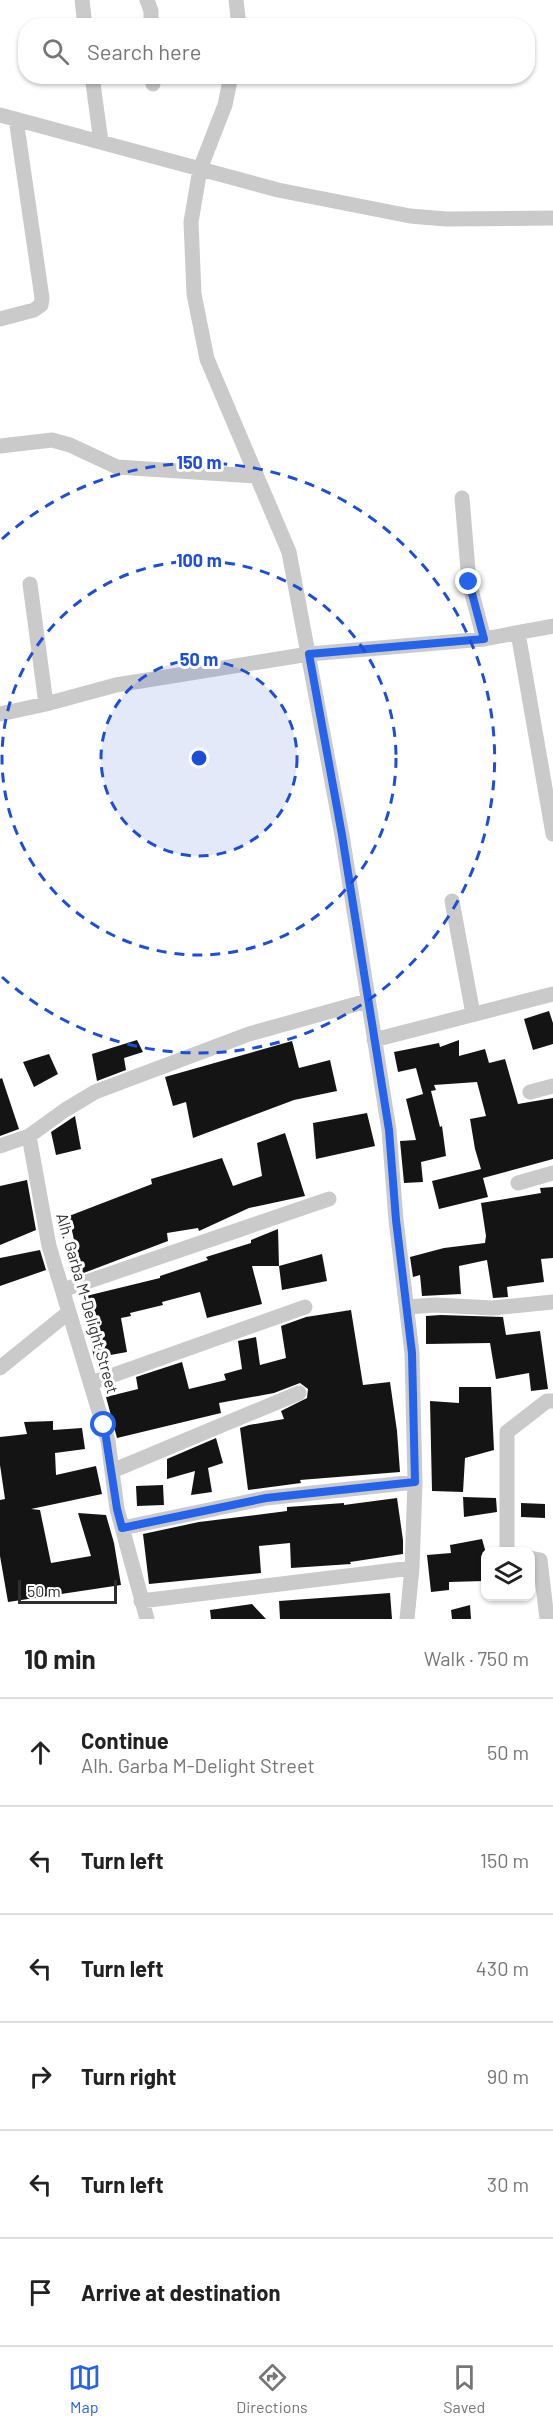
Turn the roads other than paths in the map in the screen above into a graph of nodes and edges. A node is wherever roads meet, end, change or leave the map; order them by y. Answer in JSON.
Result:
{"nodes":[{"id":1,"x":82,"y":0,"type":"edge"},
{"id":2,"x":147,"y":0,"type":"edge"},
{"id":3,"x":236,"y":0,"type":"edge"},
{"id":4,"x":84,"y":18,"type":"edge"},
{"id":5,"x":150,"y":18,"type":"edge"},
{"id":6,"x":238,"y":18,"type":"edge"},
{"id":7,"x":93,"y":84,"type":"edge"},
{"id":8,"x":229,"y":84,"type":"edge"},
{"id":9,"x":0,"y":115,"type":"edge"},
{"id":10,"x":16,"y":119,"type":"junction"},
{"id":11,"x":101,"y":142,"type":"junction"},
{"id":12,"x":200,"y":169,"type":"junction"},
{"id":13,"x":553,"y":218,"type":"edge"},
{"id":14,"x":0,"y":319,"type":"edge"},
{"id":15,"x":0,"y":446,"type":"edge"},
{"id":16,"x":256,"y":476,"type":"junction"},
{"id":17,"x":462,"y":498,"type":"dead end"},
{"id":18,"x":30,"y":584,"type":"dead end"},
{"id":19,"x":553,"y":626,"type":"edge"},
{"id":20,"x":518,"y":633,"type":"junction"},
{"id":21,"x":484,"y":639,"type":"junction"},
{"id":22,"x":309,"y":654,"type":"junction"},
{"id":23,"x":46,"y":704,"type":"junction"},
{"id":24,"x":0,"y":714,"type":"edge"},
{"id":25,"x":553,"y":834,"type":"edge"},
{"id":26,"x":452,"y":901,"type":"dead end"},
{"id":27,"x":553,"y":994,"type":"edge"},
{"id":28,"x":367,"y":1001,"type":"junction"},
{"id":29,"x":473,"y":1014,"type":"junction"},
{"id":30,"x":374,"y":1040,"type":"junction"},
{"id":31,"x":553,"y":1086,"type":"edge"},
{"id":32,"x":530,"y":1092,"type":"dead end"},
{"id":33,"x":29,"y":1136,"type":"junction"},
{"id":34,"x":0,"y":1146,"type":"edge"},
{"id":35,"x":553,"y":1173,"type":"edge"},
{"id":36,"x":518,"y":1183,"type":"dead end"},
{"id":37,"x":329,"y":1199,"type":"dead end"},
{"id":38,"x":63,"y":1290,"type":"junction"},
{"id":39,"x":553,"y":1302,"type":"edge"},
{"id":40,"x":305,"y":1307,"type":"dead end"},
{"id":41,"x":407,"y":1307,"type":"junction"},
{"id":42,"x":69,"y":1312,"type":"junction"},
{"id":43,"x":0,"y":1368,"type":"edge"},
{"id":44,"x":91,"y":1383,"type":"junction"},
{"id":45,"x":299,"y":1393,"type":"dead end"},
{"id":46,"x":553,"y":1401,"type":"edge"},
{"id":47,"x":112,"y":1472,"type":"junction"},
{"id":48,"x":415,"y":1482,"type":"junction"},
{"id":49,"x":122,"y":1528,"type":"junction"},
{"id":50,"x":507,"y":1547,"type":"edge"},
{"id":51,"x":535,"y":1559,"type":"edge"},
{"id":52,"x":412,"y":1568,"type":"junction"},
{"id":53,"x":141,"y":1601,"type":"junction"},
{"id":54,"x":147,"y":1619,"type":"edge"},
{"id":55,"x":407,"y":1619,"type":"edge"},
{"id":56,"x":547,"y":1619,"type":"edge"}],
"edges":[{"from":1,"to":4,"type":"street"},
{"from":2,"to":5,"type":"street"},
{"from":3,"to":6,"type":"street"},
{"from":7,"to":11,"type":"street"},
{"from":8,"to":12,"type":"street"},
{"from":9,"to":10,"type":"street"},
{"from":10,"to":11,"type":"street"},
{"from":10,"to":14,"type":"street"},
{"from":11,"to":12,"type":"street"},
{"from":12,"to":13,"type":"street"},
{"from":12,"to":16,"type":"street"},
{"from":15,"to":16,"type":"street"},
{"from":16,"to":22,"type":"street"},
{"from":17,"to":21,"type":"street"},
{"from":18,"to":23,"type":"street"},
{"from":19,"to":20,"type":"street"},
{"from":20,"to":21,"type":"street"},
{"from":20,"to":25,"type":"street"},
{"from":21,"to":22,"type":"street"},
{"from":22,"to":23,"type":"street"},
{"from":22,"to":28,"type":"street"},
{"from":23,"to":24,"type":"street"},
{"from":26,"to":29,"type":"street"},
{"from":27,"to":29,"type":"street"},
{"from":28,"to":30,"type":"street"},
{"from":28,"to":33,"type":"street"},
{"from":29,"to":30,"type":"street"},
{"from":30,"to":41,"type":"street"},
{"from":31,"to":32,"type":"street"},
{"from":33,"to":34,"type":"street"},
{"from":33,"to":38,"type":"street","name":"Alh. Garba M-Delight Street"},
{"from":35,"to":36,"type":"street"},
{"from":37,"to":38,"type":"street"},
{"from":38,"to":42,"type":"street","name":"Alh. Garba M-Delight Street"},
{"from":39,"to":41,"type":"street"},
{"from":40,"to":44,"type":"street"},
{"from":41,"to":48,"type":"street"},
{"from":42,"to":43,"type":"street"},
{"from":42,"to":44,"type":"street","name":"Alh. Garba M-Delight Street"},
{"from":44,"to":47,"type":"street","name":"Alh. Garba M-Delight Street"},
{"from":45,"to":47,"type":"street"},
{"from":46,"to":50,"type":"street"},
{"from":47,"to":49,"type":"street","name":"Alh. Garba M-Delight Street"},
{"from":48,"to":49,"type":"street"},
{"from":48,"to":52,"type":"street"},
{"from":49,"to":53,"type":"street","name":"Alh. Garba M-Delight Street"},
{"from":51,"to":56,"type":"street"},
{"from":52,"to":53,"type":"street"},
{"from":52,"to":55,"type":"street"},
{"from":53,"to":54,"type":"street","name":"Alh. Garba M-Delight Street"}]}
